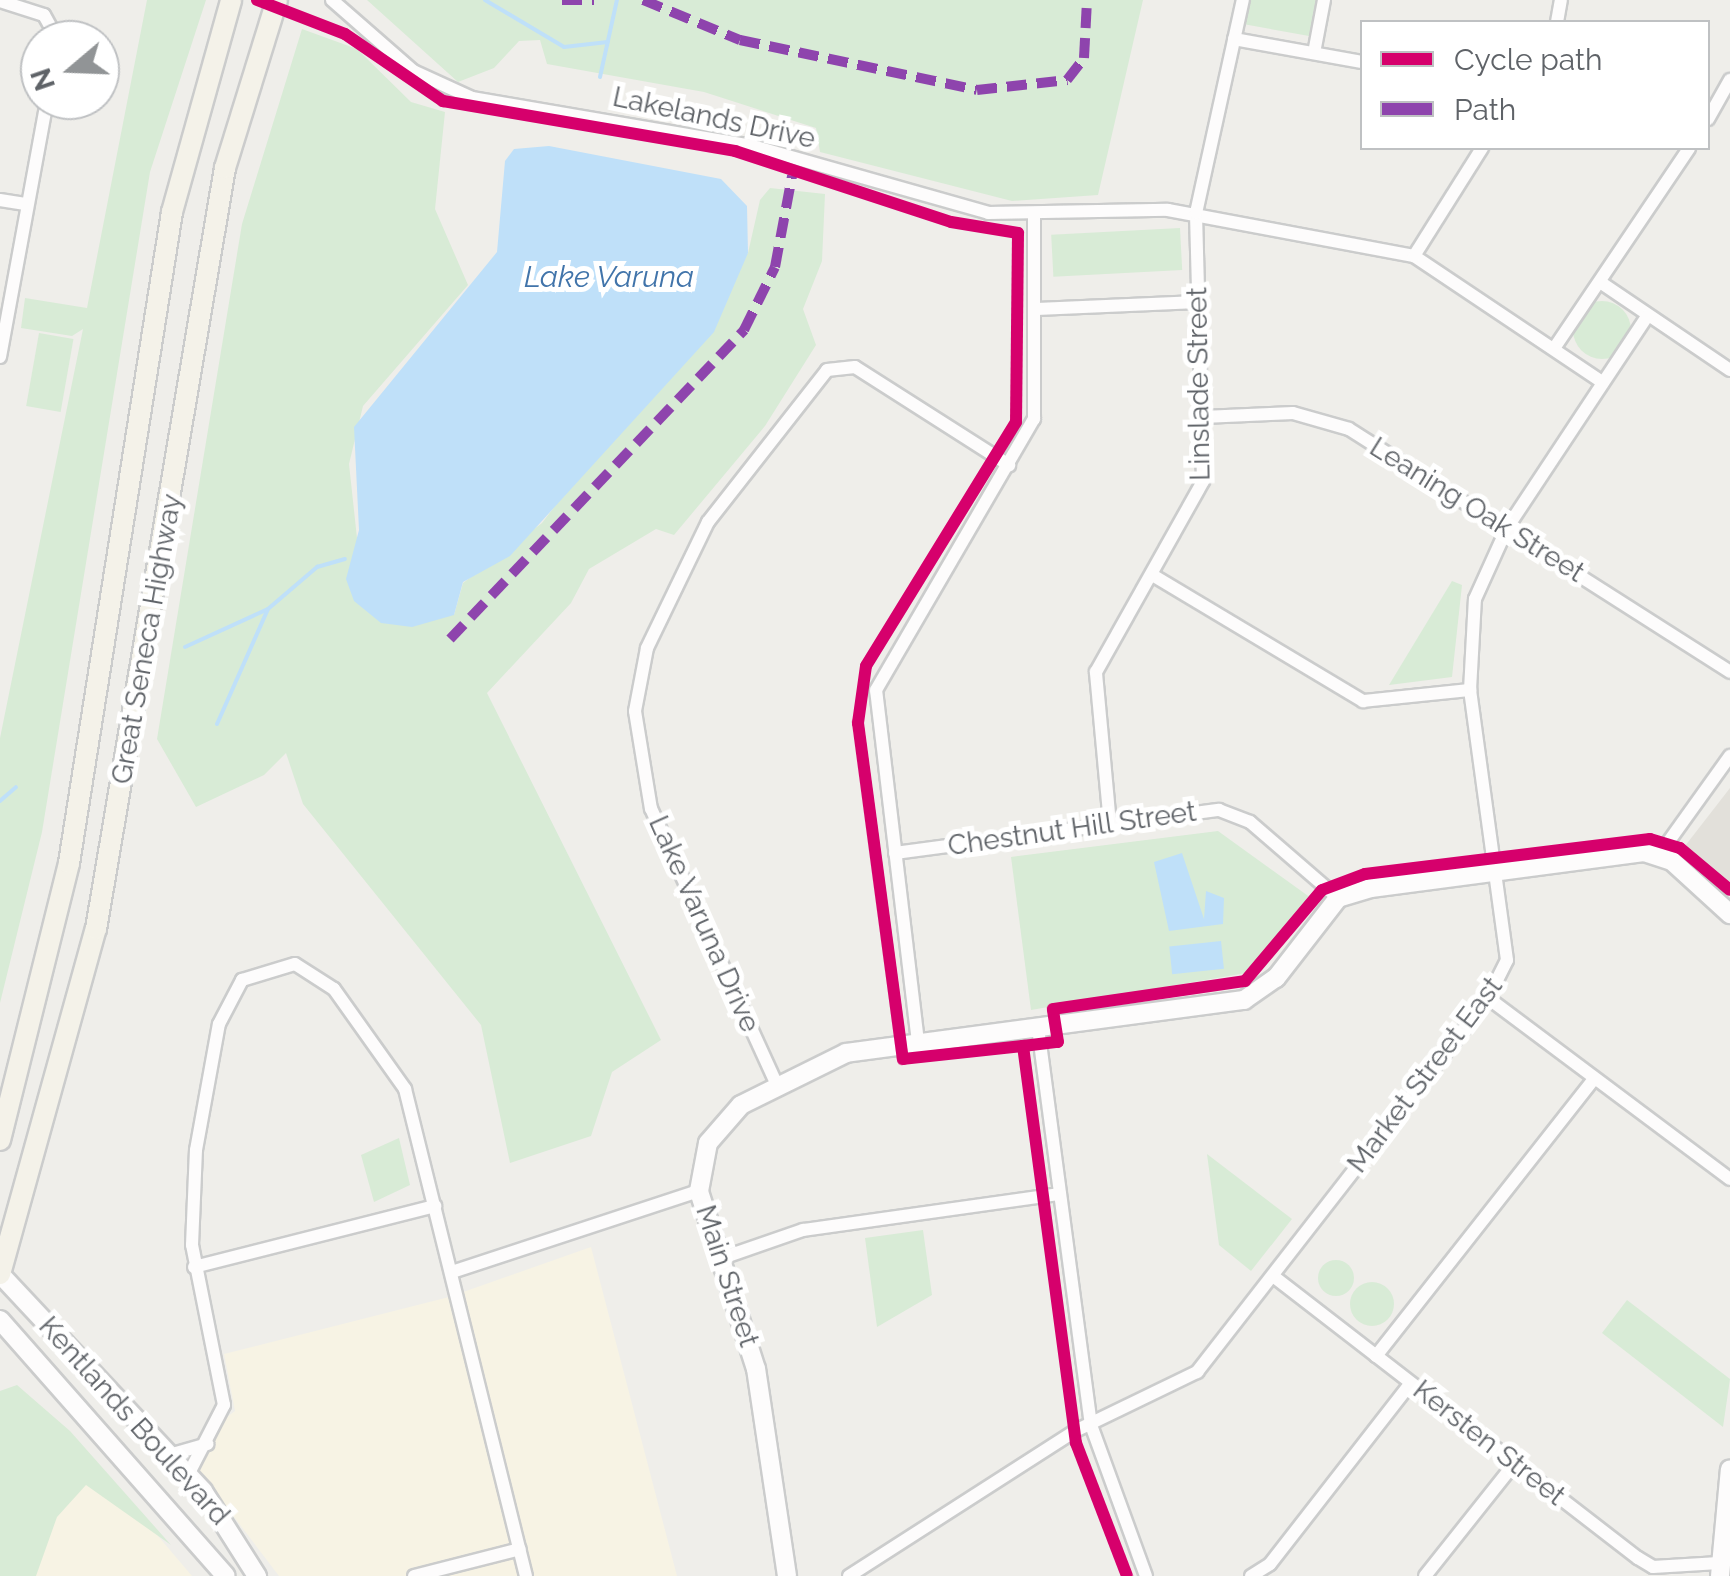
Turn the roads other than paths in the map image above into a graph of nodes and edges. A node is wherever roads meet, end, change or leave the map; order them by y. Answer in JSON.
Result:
{"nodes":[{"id":1,"x":231,"y":0,"type":"edge"},
{"id":2,"x":276,"y":0,"type":"edge"},
{"id":3,"x":332,"y":0,"type":"edge"},
{"id":4,"x":1242,"y":0,"type":"edge"},
{"id":5,"x":1324,"y":0,"type":"edge"},
{"id":6,"x":0,"y":2,"type":"edge"},
{"id":7,"x":47,"y":20,"type":"edge"},
{"id":8,"x":1234,"y":39,"type":"junction"},
{"id":9,"x":1314,"y":53,"type":"junction"},
{"id":10,"x":1360,"y":62,"type":"edge"},
{"id":11,"x":1730,"y":80,"type":"edge"},
{"id":12,"x":1710,"y":115,"type":"edge"},
{"id":13,"x":42,"y":120,"type":"edge"},
{"id":14,"x":1481,"y":150,"type":"edge"},
{"id":15,"x":1689,"y":150,"type":"edge"},
{"id":16,"x":0,"y":200,"type":"edge"},
{"id":17,"x":24,"y":204,"type":"junction"},
{"id":18,"x":1196,"y":214,"type":"junction"},
{"id":19,"x":1034,"y":217,"type":"junction"},
{"id":20,"x":1414,"y":256,"type":"junction"},
{"id":21,"x":1600,"y":282,"type":"junction"},
{"id":22,"x":1198,"y":302,"type":"junction"},
{"id":23,"x":1037,"y":309,"type":"junction"},
{"id":24,"x":1648,"y":315,"type":"junction"},
{"id":25,"x":1556,"y":347,"type":"junction"},
{"id":26,"x":1,"y":348,"type":"edge"},
{"id":27,"x":1730,"y":370,"type":"edge"},
{"id":28,"x":1601,"y":381,"type":"junction"},
{"id":29,"x":1202,"y":416,"type":"junction"},
{"id":30,"x":1009,"y":465,"type":"junction"},
{"id":31,"x":1507,"y":528,"type":"junction"},
{"id":32,"x":1154,"y":576,"type":"junction"},
{"id":33,"x":1730,"y":672,"type":"edge"},
{"id":34,"x":1470,"y":690,"type":"junction"},
{"id":35,"x":1730,"y":756,"type":"edge"},
{"id":36,"x":1110,"y":824,"type":"junction"},
{"id":37,"x":895,"y":853,"type":"junction"},
{"id":38,"x":1659,"y":855,"type":"junction"},
{"id":39,"x":1496,"y":872,"type":"junction"},
{"id":40,"x":1338,"y":898,"type":"junction"},
{"id":41,"x":1730,"y":914,"type":"edge"},
{"id":42,"x":1488,"y":998,"type":"junction"},
{"id":43,"x":1038,"y":1028,"type":"junction"},
{"id":44,"x":918,"y":1042,"type":"junction"},
{"id":45,"x":1592,"y":1080,"type":"junction"},
{"id":46,"x":16,"y":1084,"type":"junction"},
{"id":47,"x":777,"y":1085,"type":"junction"},
{"id":48,"x":0,"y":1122,"type":"edge"},
{"id":49,"x":0,"y":1140,"type":"edge"},
{"id":50,"x":1730,"y":1179,"type":"edge"},
{"id":51,"x":699,"y":1191,"type":"junction"},
{"id":52,"x":1058,"y":1194,"type":"junction"},
{"id":53,"x":435,"y":1206,"type":"junction"},
{"id":54,"x":722,"y":1258,"type":"junction"},
{"id":55,"x":194,"y":1267,"type":"junction"},
{"id":56,"x":452,"y":1272,"type":"junction"},
{"id":57,"x":0,"y":1274,"type":"edge"},
{"id":58,"x":1273,"y":1276,"type":"junction"},
{"id":59,"x":0,"y":1320,"type":"edge"},
{"id":60,"x":1376,"y":1356,"type":"junction"},
{"id":61,"x":1411,"y":1384,"type":"junction"},
{"id":62,"x":1091,"y":1425,"type":"junction"},
{"id":63,"x":210,"y":1443,"type":"junction"},
{"id":64,"x":169,"y":1455,"type":"junction"},
{"id":65,"x":1515,"y":1462,"type":"junction"},
{"id":66,"x":1730,"y":1469,"type":"edge"},
{"id":67,"x":188,"y":1474,"type":"junction"},
{"id":68,"x":520,"y":1550,"type":"junction"},
{"id":69,"x":1720,"y":1569,"type":"edge"},
{"id":70,"x":1650,"y":1571,"type":"edge"},
{"id":71,"x":226,"y":1576,"type":"edge"},
{"id":72,"x":257,"y":1576,"type":"edge"},
{"id":73,"x":414,"y":1576,"type":"edge"},
{"id":74,"x":526,"y":1576,"type":"edge"},
{"id":75,"x":787,"y":1576,"type":"edge"},
{"id":76,"x":849,"y":1576,"type":"edge"},
{"id":77,"x":1146,"y":1576,"type":"edge"},
{"id":78,"x":1251,"y":1576,"type":"edge"},
{"id":79,"x":1425,"y":1576,"type":"edge"}],
"edges":[{"from":1,"to":46,"type":"main road","name":"Great Seneca Highway"},
{"from":2,"to":57,"type":"main road","name":"Great Seneca Highway"},
{"from":3,"to":19,"type":"street","name":"Lakelands Drive"},
{"from":4,"to":8,"type":"street","name":"Linslade Street"},
{"from":5,"to":9,"type":"street"},
{"from":6,"to":7,"type":"street"},
{"from":8,"to":9,"type":"street"},
{"from":8,"to":18,"type":"street","name":"Linslade Street"},
{"from":9,"to":10,"type":"street"},
{"from":11,"to":12,"type":"street"},
{"from":13,"to":17,"type":"street"},
{"from":14,"to":20,"type":"street"},
{"from":15,"to":21,"type":"street"},
{"from":16,"to":17,"type":"street"},
{"from":17,"to":26,"type":"street"},
{"from":18,"to":19,"type":"street","name":"Lakelands Drive"},
{"from":18,"to":20,"type":"street","name":"Lakelands Drive"},
{"from":18,"to":22,"type":"street","name":"Linslade Street"},
{"from":19,"to":23,"type":"street"},
{"from":20,"to":25,"type":"street","name":"Lakelands Drive"},
{"from":21,"to":24,"type":"street"},
{"from":21,"to":25,"type":"street"},
{"from":22,"to":23,"type":"street"},
{"from":22,"to":29,"type":"street","name":"Linslade Street"},
{"from":23,"to":30,"type":"street"},
{"from":24,"to":27,"type":"street"},
{"from":24,"to":28,"type":"street","name":"Market Street East"},
{"from":25,"to":28,"type":"street","name":"Lakelands Drive"},
{"from":28,"to":31,"type":"street","name":"Market Street East"},
{"from":29,"to":31,"type":"street","name":"Leaning Oak Street"},
{"from":29,"to":32,"type":"street","name":"Linslade Street"},
{"from":30,"to":37,"type":"street"},
{"from":30,"to":47,"type":"street","name":"Lake Varuna Drive"},
{"from":31,"to":33,"type":"street","name":"Leaning Oak Street"},
{"from":31,"to":34,"type":"street","name":"Market Street East"},
{"from":32,"to":34,"type":"street"},
{"from":32,"to":36,"type":"street","name":"Linslade Street"},
{"from":34,"to":39,"type":"street","name":"Market Street East"},
{"from":35,"to":38,"type":"street"},
{"from":36,"to":37,"type":"street","name":"Chestnut Hill Street"},
{"from":36,"to":40,"type":"street","name":"Chestnut Hill Street"},
{"from":37,"to":44,"type":"street"},
{"from":38,"to":39,"type":"street"},
{"from":38,"to":41,"type":"street"},
{"from":39,"to":40,"type":"street"},
{"from":39,"to":42,"type":"street","name":"Market Street East"},
{"from":40,"to":43,"type":"street","name":"Main Street"},
{"from":42,"to":45,"type":"street"},
{"from":42,"to":58,"type":"street","name":"Market Street East"},
{"from":43,"to":44,"type":"street","name":"Main Street"},
{"from":43,"to":52,"type":"street"},
{"from":44,"to":47,"type":"street","name":"Main Street"},
{"from":45,"to":50,"type":"street"},
{"from":45,"to":60,"type":"street"},
{"from":46,"to":48,"type":"main road"},
{"from":46,"to":49,"type":"main road","name":"Great Seneca Highway"},
{"from":47,"to":51,"type":"street","name":"Main Street"},
{"from":51,"to":54,"type":"street","name":"Main Street"},
{"from":51,"to":56,"type":"street"},
{"from":52,"to":54,"type":"street"},
{"from":52,"to":62,"type":"street"},
{"from":53,"to":55,"type":"street"},
{"from":53,"to":55,"type":"street"},
{"from":53,"to":56,"type":"street"},
{"from":54,"to":75,"type":"street","name":"Main Street"},
{"from":55,"to":63,"type":"street"},
{"from":56,"to":68,"type":"street"},
{"from":57,"to":64,"type":"street","name":"Kentlands Boulevard"},
{"from":58,"to":60,"type":"street","name":"Kersten Street"},
{"from":58,"to":62,"type":"street","name":"Market Street East"},
{"from":59,"to":71,"type":"street","name":"Kentlands Boulevard"},
{"from":60,"to":61,"type":"street","name":"Kersten Street"},
{"from":61,"to":65,"type":"street","name":"Kersten Street"},
{"from":61,"to":78,"type":"street"},
{"from":62,"to":76,"type":"street","name":"Market Street East"},
{"from":62,"to":77,"type":"street"},
{"from":63,"to":64,"type":"street"},
{"from":63,"to":67,"type":"street"},
{"from":64,"to":67,"type":"street","name":"Kentlands Boulevard"},
{"from":65,"to":70,"type":"street","name":"Kersten Street"},
{"from":65,"to":79,"type":"street"},
{"from":66,"to":69,"type":"street"},
{"from":67,"to":72,"type":"street","name":"Kentlands Boulevard"},
{"from":68,"to":73,"type":"street"},
{"from":68,"to":74,"type":"street"},
{"from":69,"to":70,"type":"street","name":"Kersten Street"}]}
